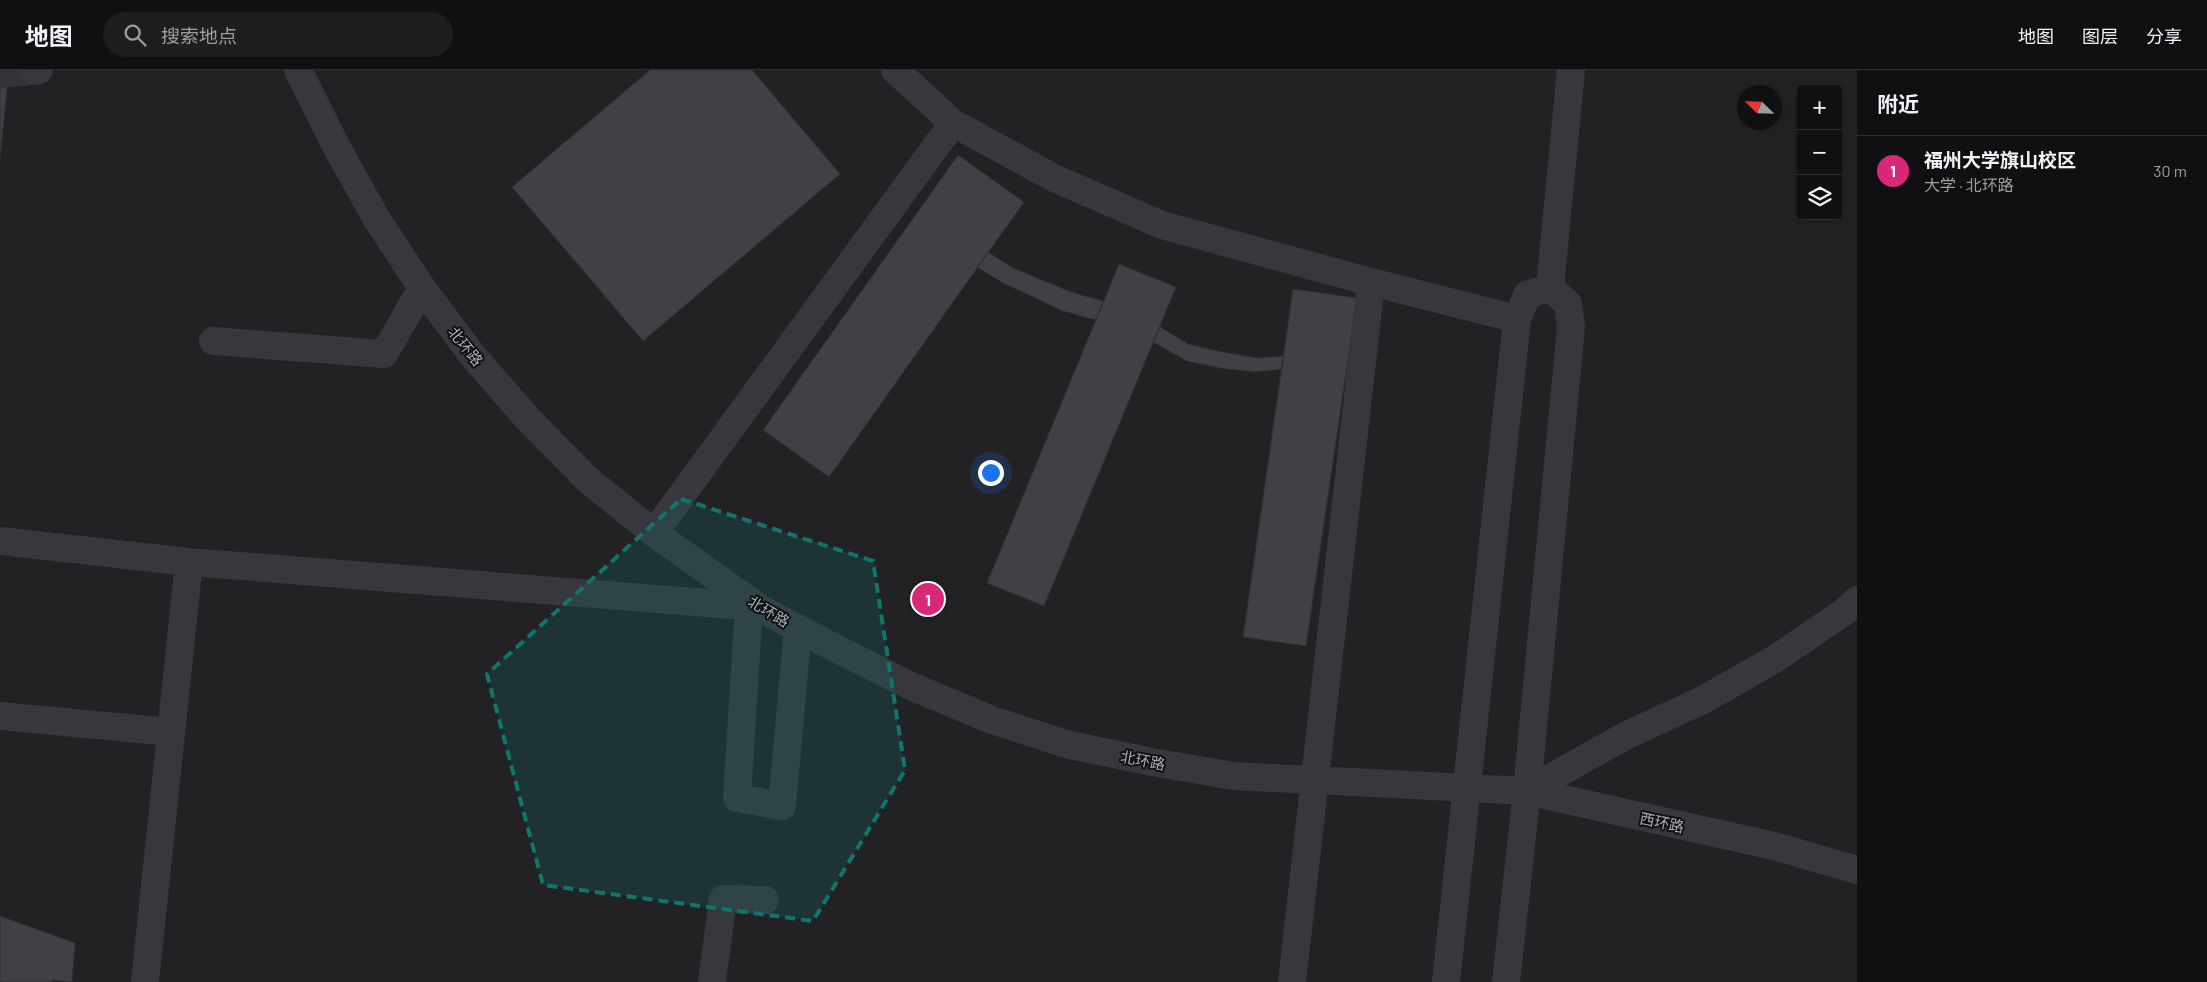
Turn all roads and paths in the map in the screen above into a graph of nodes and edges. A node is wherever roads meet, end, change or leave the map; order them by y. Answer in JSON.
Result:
{"nodes":[{"id":1,"x":34,"y":70,"type":"edge"},
{"id":2,"x":39,"y":70,"type":"edge"},
{"id":3,"x":298,"y":70,"type":"edge"},
{"id":4,"x":895,"y":70,"type":"edge"},
{"id":5,"x":1571,"y":70,"type":"edge"},
{"id":6,"x":953,"y":123,"type":"junction"},
{"id":7,"x":1371,"y":282,"type":"junction"},
{"id":8,"x":1550,"y":287,"type":"junction"},
{"id":9,"x":422,"y":288,"type":"junction"},
{"id":10,"x":1517,"y":319,"type":"junction"},
{"id":11,"x":213,"y":341,"type":"dead end"},
{"id":12,"x":654,"y":533,"type":"junction"},
{"id":13,"x":0,"y":541,"type":"edge"},
{"id":14,"x":189,"y":562,"type":"junction"},
{"id":15,"x":1857,"y":600,"type":"edge"},
{"id":16,"x":754,"y":607,"type":"junction"},
{"id":17,"x":798,"y":628,"type":"junction"},
{"id":18,"x":0,"y":716,"type":"edge"},
{"id":19,"x":171,"y":732,"type":"junction"},
{"id":20,"x":1316,"y":782,"type":"junction"},
{"id":21,"x":1466,"y":786,"type":"junction"},
{"id":22,"x":1528,"y":791,"type":"junction"},
{"id":23,"x":1857,"y":870,"type":"edge"},
{"id":24,"x":765,"y":900,"type":"dead end"},
{"id":25,"x":144,"y":982,"type":"edge"},
{"id":26,"x":712,"y":982,"type":"edge"},
{"id":27,"x":1292,"y":982,"type":"edge"},
{"id":28,"x":1446,"y":982,"type":"edge"},
{"id":29,"x":1506,"y":982,"type":"edge"}],
"edges":[{"from":1,"to":2,"type":"street"},
{"from":3,"to":9,"type":"street","name":"北环路"},
{"from":4,"to":6,"type":"street"},
{"from":5,"to":8,"type":"street"},
{"from":6,"to":7,"type":"street"},
{"from":6,"to":12,"type":"street"},
{"from":7,"to":10,"type":"street"},
{"from":7,"to":20,"type":"street"},
{"from":8,"to":10,"type":"street"},
{"from":8,"to":22,"type":"street"},
{"from":9,"to":11,"type":"street"},
{"from":9,"to":12,"type":"street","name":"北环路"},
{"from":10,"to":21,"type":"street"},
{"from":12,"to":16,"type":"street","name":"北环路"},
{"from":13,"to":14,"type":"street"},
{"from":14,"to":16,"type":"street"},
{"from":14,"to":19,"type":"street"},
{"from":15,"to":22,"type":"street"},
{"from":16,"to":17,"type":"street","name":"北环路"},
{"from":16,"to":17,"type":"street"},
{"from":17,"to":20,"type":"street","name":"北环路"},
{"from":18,"to":19,"type":"street"},
{"from":19,"to":25,"type":"street"},
{"from":20,"to":21,"type":"street","name":"北环路"},
{"from":20,"to":27,"type":"street"},
{"from":21,"to":22,"type":"street","name":"西环路"},
{"from":21,"to":28,"type":"street"},
{"from":22,"to":23,"type":"street","name":"西环路"},
{"from":22,"to":29,"type":"street"},
{"from":24,"to":26,"type":"street"}]}
